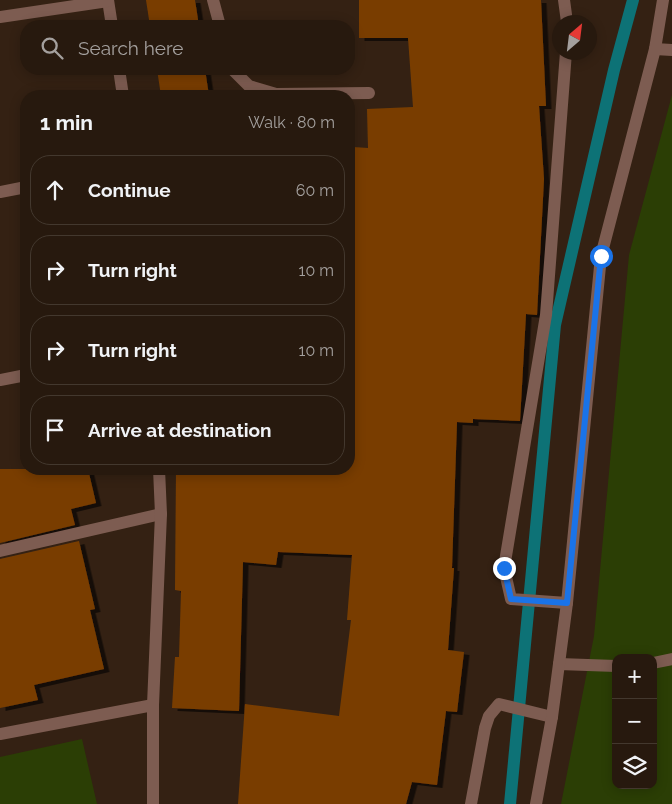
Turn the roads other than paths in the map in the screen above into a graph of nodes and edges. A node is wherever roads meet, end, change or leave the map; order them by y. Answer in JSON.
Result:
{"nodes":[{"id":1,"x":213,"y":0,"type":"edge"},
{"id":2,"x":564,"y":0,"type":"edge"},
{"id":3,"x":663,"y":0,"type":"edge"},
{"id":4,"x":108,"y":1,"type":"edge"},
{"id":5,"x":566,"y":15,"type":"edge"},
{"id":6,"x":0,"y":17,"type":"edge"},
{"id":7,"x":111,"y":20,"type":"edge"},
{"id":8,"x":218,"y":20,"type":"edge"},
{"id":9,"x":655,"y":49,"type":"junction"},
{"id":10,"x":672,"y":50,"type":"edge"},
{"id":11,"x":565,"y":60,"type":"edge"},
{"id":12,"x":120,"y":75,"type":"edge"},
{"id":13,"x":238,"y":75,"type":"edge"},
{"id":14,"x":122,"y":90,"type":"edge"},
{"id":15,"x":262,"y":90,"type":"edge"},
{"id":16,"x":355,"y":93,"type":"edge"},
{"id":17,"x":369,"y":93,"type":"dead end"},
{"id":18,"x":20,"y":188,"type":"edge"},
{"id":19,"x":0,"y":192,"type":"edge"},
{"id":20,"x":20,"y":377,"type":"edge"},
{"id":21,"x":0,"y":380,"type":"edge"},
{"id":22,"x":159,"y":475,"type":"edge"},
{"id":23,"x":160,"y":514,"type":"junction"},
{"id":24,"x":0,"y":551,"type":"edge"},
{"id":25,"x":567,"y":603,"type":"junction"},
{"id":26,"x":672,"y":659,"type":"edge"},
{"id":27,"x":657,"y":662,"type":"edge"},
{"id":28,"x":559,"y":664,"type":"junction"},
{"id":29,"x":612,"y":666,"type":"edge"},
{"id":30,"x":153,"y":705,"type":"junction"},
{"id":31,"x":547,"y":714,"type":"junction"},
{"id":32,"x":0,"y":734,"type":"edge"},
{"id":33,"x":153,"y":804,"type":"edge"},
{"id":34,"x":470,"y":804,"type":"edge"},
{"id":35,"x":536,"y":804,"type":"edge"}],
"edges":[{"from":1,"to":8,"type":"street"},
{"from":2,"to":5,"type":"street"},
{"from":3,"to":9,"type":"street"},
{"from":4,"to":6,"type":"street"},
{"from":4,"to":7,"type":"street"},
{"from":9,"to":10,"type":"street"},
{"from":9,"to":25,"type":"street"},
{"from":11,"to":25,"type":"street"},
{"from":12,"to":14,"type":"street"},
{"from":13,"to":15,"type":"street"},
{"from":16,"to":17,"type":"street"},
{"from":18,"to":19,"type":"street"},
{"from":20,"to":21,"type":"street"},
{"from":22,"to":23,"type":"street"},
{"from":23,"to":24,"type":"street"},
{"from":23,"to":30,"type":"street"},
{"from":25,"to":28,"type":"street"},
{"from":26,"to":27,"type":"street"},
{"from":28,"to":29,"type":"street"},
{"from":28,"to":31,"type":"street"},
{"from":30,"to":32,"type":"street"},
{"from":30,"to":33,"type":"street"},
{"from":31,"to":34,"type":"street"},
{"from":31,"to":35,"type":"street"}]}
